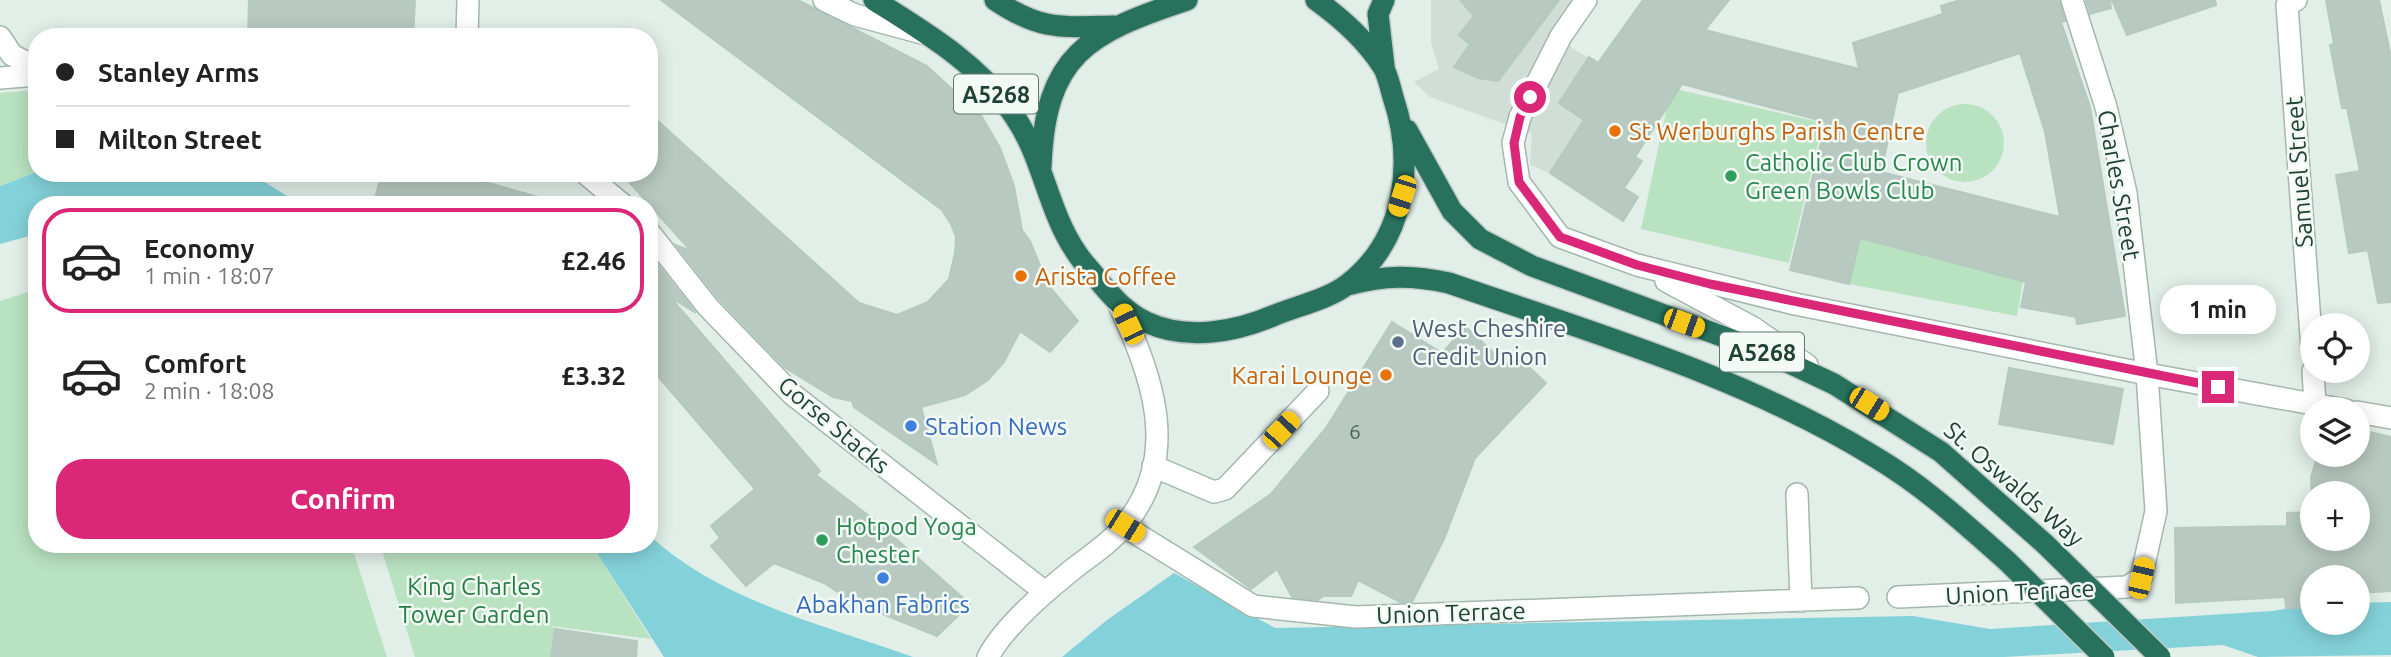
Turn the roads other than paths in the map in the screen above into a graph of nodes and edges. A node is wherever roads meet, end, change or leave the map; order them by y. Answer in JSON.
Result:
{"nodes":[{"id":1,"x":468,"y":0,"type":"edge"},
{"id":2,"x":824,"y":0,"type":"edge"},
{"id":3,"x":874,"y":0,"type":"edge"},
{"id":4,"x":995,"y":0,"type":"edge"},
{"id":5,"x":1187,"y":0,"type":"edge"},
{"id":6,"x":1316,"y":0,"type":"edge"},
{"id":7,"x":1384,"y":0,"type":"edge"},
{"id":8,"x":1586,"y":0,"type":"edge"},
{"id":9,"x":2072,"y":0,"type":"edge"},
{"id":10,"x":2296,"y":0,"type":"edge"},
{"id":11,"x":1114,"y":26,"type":"junction"},
{"id":12,"x":467,"y":28,"type":"edge"},
{"id":13,"x":931,"y":35,"type":"junction"},
{"id":14,"x":0,"y":38,"type":"edge"},
{"id":15,"x":28,"y":63,"type":"edge"},
{"id":16,"x":1384,"y":68,"type":"junction"},
{"id":17,"x":28,"y":76,"type":"edge"},
{"id":18,"x":0,"y":78,"type":"edge"},
{"id":19,"x":1401,"y":120,"type":"junction"},
{"id":20,"x":1041,"y":169,"type":"junction"},
{"id":21,"x":596,"y":182,"type":"edge"},
{"id":22,"x":612,"y":196,"type":"edge"},
{"id":23,"x":658,"y":243,"type":"edge"},
{"id":24,"x":1637,"y":265,"type":"junction"},
{"id":25,"x":1346,"y":285,"type":"junction"},
{"id":26,"x":1119,"y":305,"type":"junction"},
{"id":27,"x":2309,"y":313,"type":"edge"},
{"id":28,"x":2147,"y":374,"type":"junction"},
{"id":29,"x":1834,"y":384,"type":"junction"},
{"id":30,"x":1318,"y":391,"type":"dead end"},
{"id":31,"x":2300,"y":401,"type":"edge"},
{"id":32,"x":2370,"y":414,"type":"edge"},
{"id":33,"x":2391,"y":418,"type":"edge"},
{"id":34,"x":1153,"y":466,"type":"junction"},
{"id":35,"x":1797,"y":494,"type":"dead end"},
{"id":36,"x":1125,"y":526,"type":"junction"},
{"id":37,"x":2141,"y":578,"type":"joint"},
{"id":38,"x":1045,"y":592,"type":"junction"},
{"id":39,"x":1898,"y":597,"type":"dead end"},
{"id":40,"x":1858,"y":598,"type":"dead end"},
{"id":41,"x":1801,"y":601,"type":"junction"},
{"id":42,"x":988,"y":657,"type":"edge"},
{"id":43,"x":2104,"y":657,"type":"edge"},
{"id":44,"x":2160,"y":657,"type":"edge"}],
"edges":[{"from":1,"to":12,"type":"street"},
{"from":2,"to":13,"type":"street"},
{"from":3,"to":13,"type":"highway","number":"A5268"},
{"from":4,"to":11,"type":"highway","number":"A5268"},
{"from":5,"to":11,"type":"highway","number":"A5268"},
{"from":6,"to":16,"type":"highway"},
{"from":7,"to":16,"type":"highway"},
{"from":8,"to":24,"type":"street"},
{"from":9,"to":28,"type":"street","name":"Charles Street"},
{"from":10,"to":27,"type":"street","name":"Samuel Street"},
{"from":11,"to":20,"type":"highway","number":"A5268"},
{"from":13,"to":20,"type":"highway","number":"A5268"},
{"from":14,"to":15,"type":"street"},
{"from":16,"to":19,"type":"highway"},
{"from":17,"to":18,"type":"street"},
{"from":19,"to":25,"type":"highway"},
{"from":19,"to":29,"type":"highway","name":"St. Oswalds Way","number":"A5268"},
{"from":20,"to":26,"type":"highway","number":"A5268"},
{"from":21,"to":22,"type":"street"},
{"from":23,"to":38,"type":"street","name":"Gorse Stacks"},
{"from":24,"to":28,"type":"street"},
{"from":24,"to":29,"type":"street"},
{"from":25,"to":26,"type":"highway"},
{"from":25,"to":43,"type":"highway","number":"A5268","bridge":true},
{"from":26,"to":34,"type":"street"},
{"from":28,"to":31,"type":"street"},
{"from":28,"to":37,"type":"street","name":"Charles Street"},
{"from":29,"to":44,"type":"highway","name":"St. Oswalds Way","number":"A5268","bridge":true},
{"from":30,"to":34,"type":"street"},
{"from":32,"to":33,"type":"street"},
{"from":34,"to":36,"type":"street"},
{"from":35,"to":41,"type":"street"},
{"from":36,"to":38,"type":"street"},
{"from":36,"to":41,"type":"street","name":"Union Terrace"},
{"from":37,"to":39,"type":"street","name":"Union Terrace"},
{"from":38,"to":42,"type":"street"},
{"from":40,"to":41,"type":"street","name":"Union Terrace"}]}
